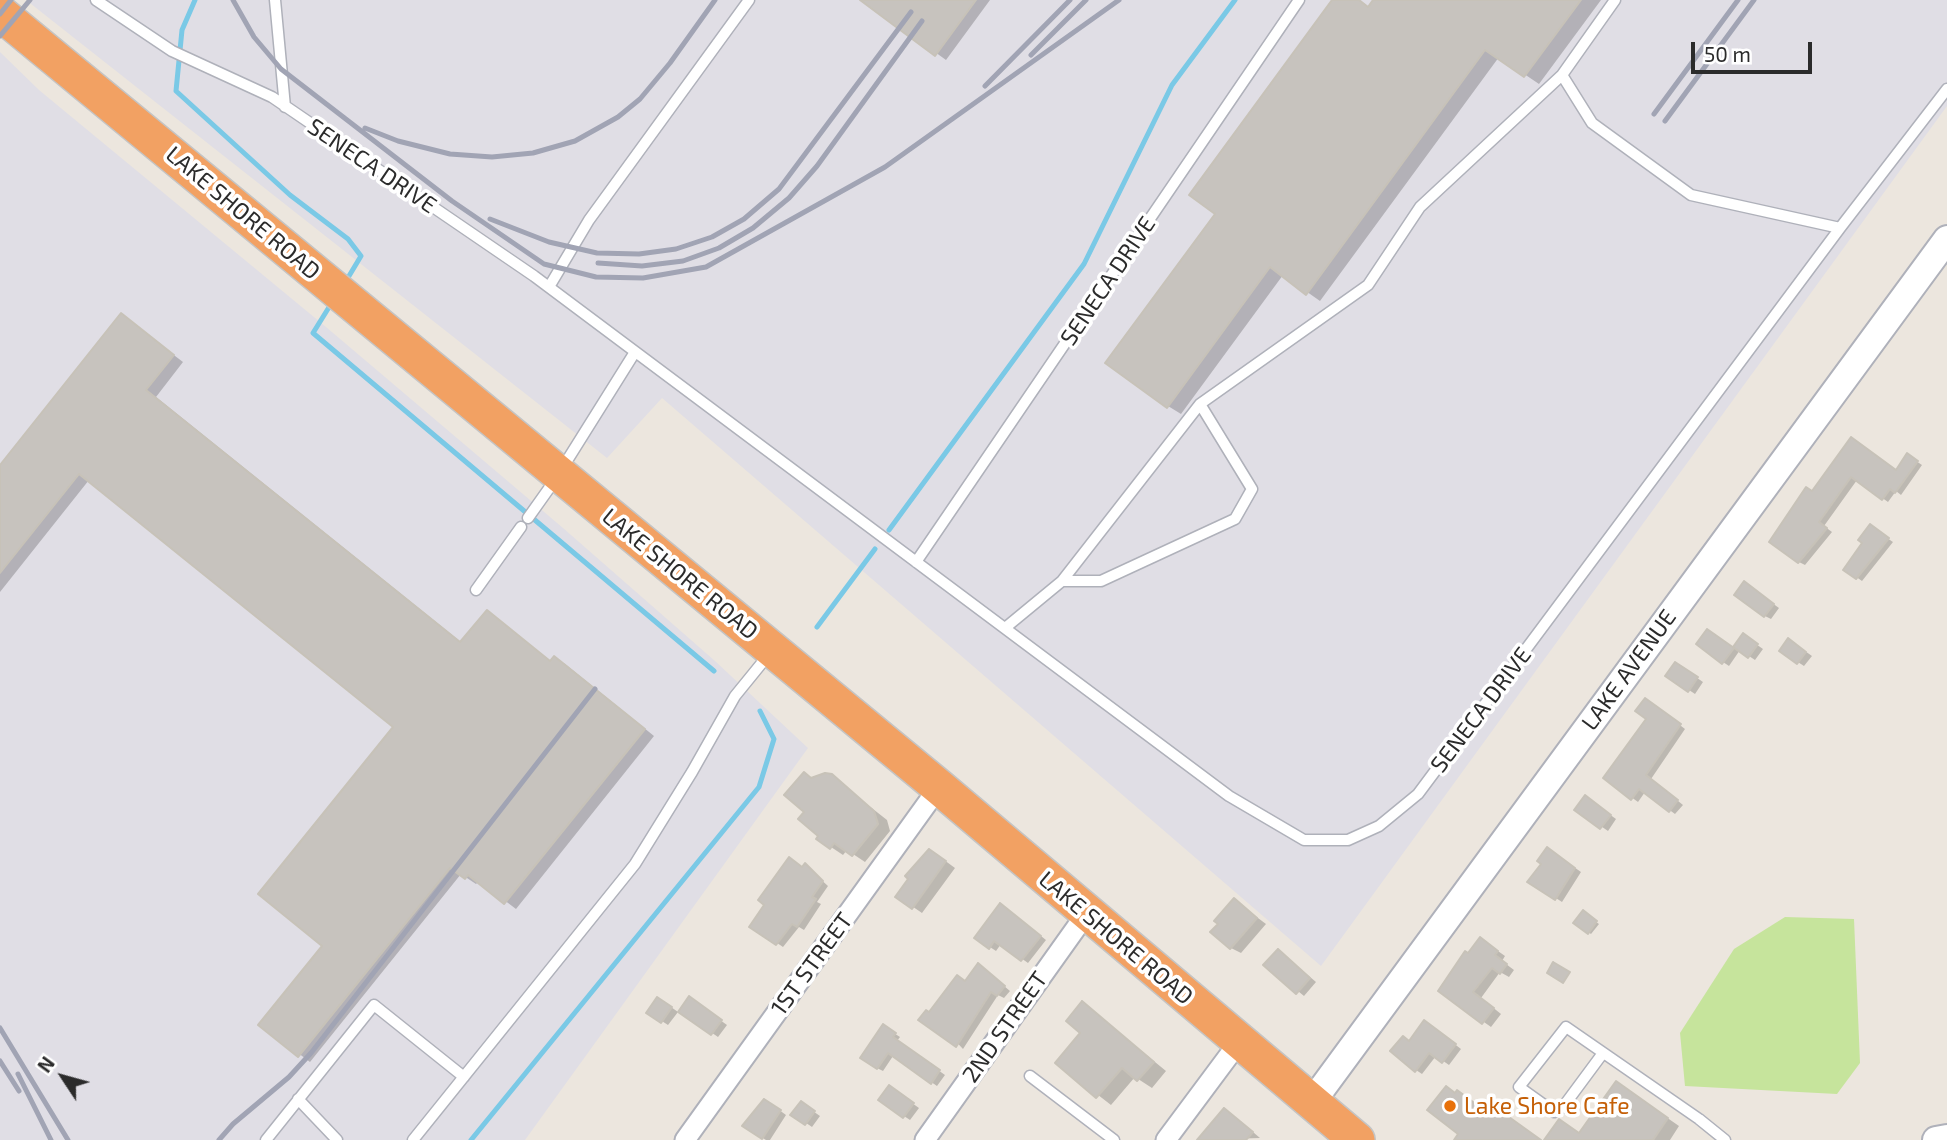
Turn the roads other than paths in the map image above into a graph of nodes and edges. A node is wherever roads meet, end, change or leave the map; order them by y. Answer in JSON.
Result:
{"nodes":[{"id":1,"x":96,"y":0,"type":"edge"},
{"id":2,"x":275,"y":0,"type":"edge"},
{"id":3,"x":750,"y":0,"type":"edge"},
{"id":4,"x":1299,"y":0,"type":"edge"},
{"id":5,"x":1615,"y":0,"type":"edge"},
{"id":6,"x":0,"y":13,"type":"edge"},
{"id":7,"x":1562,"y":75,"type":"junction"},
{"id":8,"x":1947,"y":89,"type":"edge"},
{"id":9,"x":285,"y":107,"type":"junction"},
{"id":10,"x":1840,"y":228,"type":"junction"},
{"id":11,"x":1947,"y":239,"type":"edge"},
{"id":12,"x":549,"y":286,"type":"junction"},
{"id":13,"x":635,"y":352,"type":"junction"},
{"id":14,"x":1200,"y":404,"type":"junction"},
{"id":15,"x":559,"y":474,"type":"junction"},
{"id":16,"x":528,"y":518,"type":"dead end"},
{"id":17,"x":521,"y":527,"type":"dead end"},
{"id":18,"x":916,"y":562,"type":"junction"},
{"id":19,"x":1062,"y":581,"type":"junction"},
{"id":20,"x":476,"y":590,"type":"dead end"},
{"id":21,"x":1005,"y":628,"type":"junction"},
{"id":22,"x":772,"y":650,"type":"junction"},
{"id":23,"x":939,"y":787,"type":"junction"},
{"id":24,"x":1086,"y":914,"type":"junction"},
{"id":25,"x":1239,"y":1042,"type":"junction"},
{"id":26,"x":1603,"y":1053,"type":"junction"},
{"id":27,"x":1030,"y":1076,"type":"dead end"},
{"id":28,"x":464,"y":1077,"type":"junction"},
{"id":29,"x":298,"y":1099,"type":"junction"},
{"id":30,"x":1311,"y":1102,"type":"junction"},
{"id":31,"x":1947,"y":1138,"type":"edge"},
{"id":32,"x":266,"y":1140,"type":"edge"},
{"id":33,"x":337,"y":1140,"type":"edge"},
{"id":34,"x":413,"y":1140,"type":"edge"},
{"id":35,"x":685,"y":1140,"type":"edge"},
{"id":36,"x":925,"y":1140,"type":"edge"},
{"id":37,"x":1114,"y":1140,"type":"edge"},
{"id":38,"x":1166,"y":1140,"type":"edge"},
{"id":39,"x":1357,"y":1140,"type":"edge"},
{"id":40,"x":1725,"y":1140,"type":"edge"},
{"id":41,"x":1936,"y":1140,"type":"edge"}],
"edges":[{"from":1,"to":9,"type":"lane","name":"SENECA DRIVE"},
{"from":2,"to":9,"type":"lane"},
{"from":3,"to":12,"type":"lane"},
{"from":4,"to":18,"type":"lane","name":"SENECA DRIVE"},
{"from":5,"to":7,"type":"lane"},
{"from":6,"to":15,"type":"highway","name":"LAKE SHORE ROAD"},
{"from":7,"to":10,"type":"lane"},
{"from":7,"to":14,"type":"lane"},
{"from":8,"to":10,"type":"lane","name":"SENECA DRIVE"},
{"from":9,"to":12,"type":"lane","name":"SENECA DRIVE"},
{"from":10,"to":21,"type":"lane","name":"SENECA DRIVE"},
{"from":11,"to":30,"type":"street","name":"LAKE AVENUE"},
{"from":12,"to":13,"type":"lane","name":"SENECA DRIVE"},
{"from":13,"to":15,"type":"lane"},
{"from":13,"to":18,"type":"lane","name":"SENECA DRIVE"},
{"from":14,"to":19,"type":"lane"},
{"from":14,"to":19,"type":"lane"},
{"from":15,"to":16,"type":"lane"},
{"from":15,"to":22,"type":"highway","name":"LAKE SHORE ROAD"},
{"from":17,"to":20,"type":"lane"},
{"from":18,"to":21,"type":"lane","name":"SENECA DRIVE"},
{"from":19,"to":21,"type":"lane"},
{"from":22,"to":23,"type":"highway","name":"LAKE SHORE ROAD"},
{"from":22,"to":28,"type":"lane"},
{"from":23,"to":24,"type":"highway","name":"LAKE SHORE ROAD"},
{"from":23,"to":35,"type":"street","name":"1ST STREET"},
{"from":24,"to":25,"type":"highway","name":"LAKE SHORE ROAD"},
{"from":24,"to":36,"type":"street","name":"2ND STREET"},
{"from":25,"to":30,"type":"highway","name":"LAKE SHORE ROAD"},
{"from":25,"to":38,"type":"street"},
{"from":26,"to":26,"type":"lane"},
{"from":26,"to":40,"type":"lane"},
{"from":27,"to":37,"type":"lane"},
{"from":28,"to":29,"type":"lane"},
{"from":28,"to":34,"type":"lane"},
{"from":29,"to":32,"type":"lane"},
{"from":29,"to":33,"type":"lane"},
{"from":30,"to":39,"type":"highway","name":"LAKE SHORE ROAD"},
{"from":31,"to":41,"type":"street"}]}
